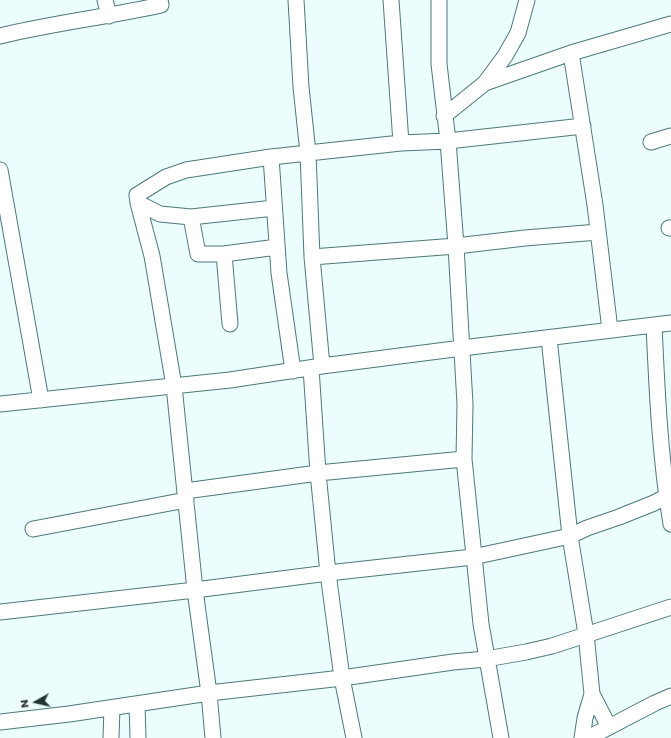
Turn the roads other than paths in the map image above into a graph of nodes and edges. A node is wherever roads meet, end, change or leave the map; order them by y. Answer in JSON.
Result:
{"nodes":[{"id":1,"x":105,"y":0,"type":"edge"},
{"id":2,"x":160,"y":0,"type":"edge"},
{"id":3,"x":296,"y":0,"type":"edge"},
{"id":4,"x":391,"y":0,"type":"edge"},
{"id":5,"x":439,"y":0,"type":"edge"},
{"id":6,"x":527,"y":0,"type":"edge"},
{"id":7,"x":109,"y":16,"type":"junction"},
{"id":8,"x":671,"y":24,"type":"edge"},
{"id":9,"x":0,"y":36,"type":"edge"},
{"id":10,"x":571,"y":53,"type":"junction"},
{"id":11,"x":485,"y":83,"type":"junction"},
{"id":12,"x":444,"y":116,"type":"junction"},
{"id":13,"x":583,"y":126,"type":"junction"},
{"id":14,"x":671,"y":136,"type":"edge"},
{"id":15,"x":448,"y":141,"type":"junction"},
{"id":16,"x":650,"y":142,"type":"dead end"},
{"id":17,"x":401,"y":143,"type":"junction"},
{"id":18,"x":308,"y":153,"type":"junction"},
{"id":19,"x":271,"y":157,"type":"junction"},
{"id":20,"x":0,"y":170,"type":"edge"},
{"id":21,"x":138,"y":203,"type":"junction"},
{"id":22,"x":274,"y":208,"type":"junction"},
{"id":23,"x":191,"y":217,"type":"junction"},
{"id":24,"x":598,"y":232,"type":"junction"},
{"id":25,"x":456,"y":246,"type":"junction"},
{"id":26,"x":277,"y":247,"type":"junction"},
{"id":27,"x":224,"y":254,"type":"junction"},
{"id":28,"x":312,"y":257,"type":"junction"},
{"id":29,"x":671,"y":323,"type":"edge"},
{"id":30,"x":230,"y":324,"type":"dead end"},
{"id":31,"x":654,"y":325,"type":"junction"},
{"id":32,"x":610,"y":330,"type":"junction"},
{"id":33,"x":549,"y":338,"type":"junction"},
{"id":34,"x":462,"y":348,"type":"junction"},
{"id":35,"x":317,"y":367,"type":"junction"},
{"id":36,"x":293,"y":371,"type":"junction"},
{"id":37,"x":174,"y":386,"type":"junction"},
{"id":38,"x":40,"y":400,"type":"junction"},
{"id":39,"x":0,"y":404,"type":"edge"},
{"id":40,"x":464,"y":459,"type":"junction"},
{"id":41,"x":318,"y":473,"type":"junction"},
{"id":42,"x":185,"y":495,"type":"junction"},
{"id":43,"x":666,"y":496,"type":"junction"},
{"id":44,"x":671,"y":524,"type":"edge"},
{"id":45,"x":33,"y":529,"type":"dead end"},
{"id":46,"x":570,"y":536,"type":"junction"},
{"id":47,"x":473,"y":557,"type":"junction"},
{"id":48,"x":328,"y":573,"type":"junction"},
{"id":49,"x":195,"y":590,"type":"junction"},
{"id":50,"x":671,"y":607,"type":"edge"},
{"id":51,"x":0,"y":612,"type":"edge"},
{"id":52,"x":586,"y":634,"type":"junction"},
{"id":53,"x":486,"y":659,"type":"junction"},
{"id":54,"x":342,"y":678,"type":"junction"},
{"id":55,"x":209,"y":693,"type":"junction"},
{"id":56,"x":592,"y":694,"type":"junction"},
{"id":57,"x":671,"y":696,"type":"edge"},
{"id":58,"x":137,"y":704,"type":"junction"},
{"id":59,"x":112,"y":708,"type":"junction"},
{"id":60,"x":0,"y":722,"type":"edge"},
{"id":61,"x":609,"y":727,"type":"junction"},
{"id":62,"x":111,"y":738,"type":"edge"},
{"id":63,"x":138,"y":738,"type":"edge"},
{"id":64,"x":213,"y":738,"type":"edge"},
{"id":65,"x":354,"y":738,"type":"edge"},
{"id":66,"x":501,"y":738,"type":"edge"},
{"id":67,"x":582,"y":738,"type":"edge"},
{"id":68,"x":588,"y":738,"type":"edge"}],
"edges":[{"from":1,"to":7,"type":"street"},
{"from":2,"to":7,"type":"street"},
{"from":3,"to":18,"type":"street"},
{"from":4,"to":17,"type":"street"},
{"from":5,"to":12,"type":"street"},
{"from":6,"to":11,"type":"street"},
{"from":7,"to":9,"type":"street"},
{"from":8,"to":10,"type":"street"},
{"from":10,"to":11,"type":"street"},
{"from":10,"to":13,"type":"street"},
{"from":11,"to":12,"type":"street"},
{"from":12,"to":15,"type":"street"},
{"from":13,"to":15,"type":"street"},
{"from":13,"to":24,"type":"street"},
{"from":14,"to":16,"type":"street"},
{"from":15,"to":17,"type":"street"},
{"from":15,"to":25,"type":"street"},
{"from":17,"to":18,"type":"street"},
{"from":18,"to":19,"type":"street"},
{"from":18,"to":28,"type":"street"},
{"from":19,"to":21,"type":"street"},
{"from":19,"to":22,"type":"street"},
{"from":20,"to":38,"type":"street"},
{"from":21,"to":23,"type":"street"},
{"from":21,"to":37,"type":"street"},
{"from":22,"to":23,"type":"street"},
{"from":22,"to":26,"type":"street"},
{"from":23,"to":27,"type":"street"},
{"from":24,"to":25,"type":"street"},
{"from":24,"to":32,"type":"street"},
{"from":25,"to":28,"type":"street"},
{"from":25,"to":34,"type":"street"},
{"from":26,"to":27,"type":"street"},
{"from":26,"to":36,"type":"street"},
{"from":27,"to":30,"type":"street"},
{"from":28,"to":35,"type":"street"},
{"from":29,"to":31,"type":"street"},
{"from":31,"to":32,"type":"street"},
{"from":31,"to":43,"type":"street"},
{"from":32,"to":33,"type":"street"},
{"from":33,"to":34,"type":"street"},
{"from":33,"to":46,"type":"street"},
{"from":34,"to":35,"type":"street"},
{"from":34,"to":40,"type":"street"},
{"from":35,"to":36,"type":"street"},
{"from":35,"to":41,"type":"street"},
{"from":36,"to":37,"type":"street"},
{"from":37,"to":38,"type":"street"},
{"from":37,"to":42,"type":"street"},
{"from":38,"to":39,"type":"street"},
{"from":40,"to":41,"type":"street"},
{"from":40,"to":47,"type":"street"},
{"from":41,"to":42,"type":"street"},
{"from":41,"to":48,"type":"street"},
{"from":42,"to":45,"type":"street"},
{"from":42,"to":49,"type":"street"},
{"from":43,"to":44,"type":"street"},
{"from":43,"to":46,"type":"street"},
{"from":46,"to":47,"type":"street"},
{"from":46,"to":52,"type":"street"},
{"from":47,"to":48,"type":"street"},
{"from":47,"to":53,"type":"street"},
{"from":48,"to":49,"type":"street"},
{"from":48,"to":54,"type":"street"},
{"from":49,"to":51,"type":"street"},
{"from":49,"to":55,"type":"street"},
{"from":50,"to":52,"type":"street"},
{"from":52,"to":53,"type":"street"},
{"from":52,"to":56,"type":"street"},
{"from":53,"to":54,"type":"street"},
{"from":53,"to":66,"type":"street"},
{"from":54,"to":55,"type":"street"},
{"from":54,"to":65,"type":"street"},
{"from":55,"to":58,"type":"street"},
{"from":55,"to":64,"type":"street"},
{"from":56,"to":61,"type":"street"},
{"from":56,"to":67,"type":"street"},
{"from":57,"to":61,"type":"street"},
{"from":58,"to":59,"type":"street"},
{"from":58,"to":63,"type":"street"},
{"from":59,"to":60,"type":"street"},
{"from":59,"to":62,"type":"street"},
{"from":61,"to":68,"type":"street"}]}
